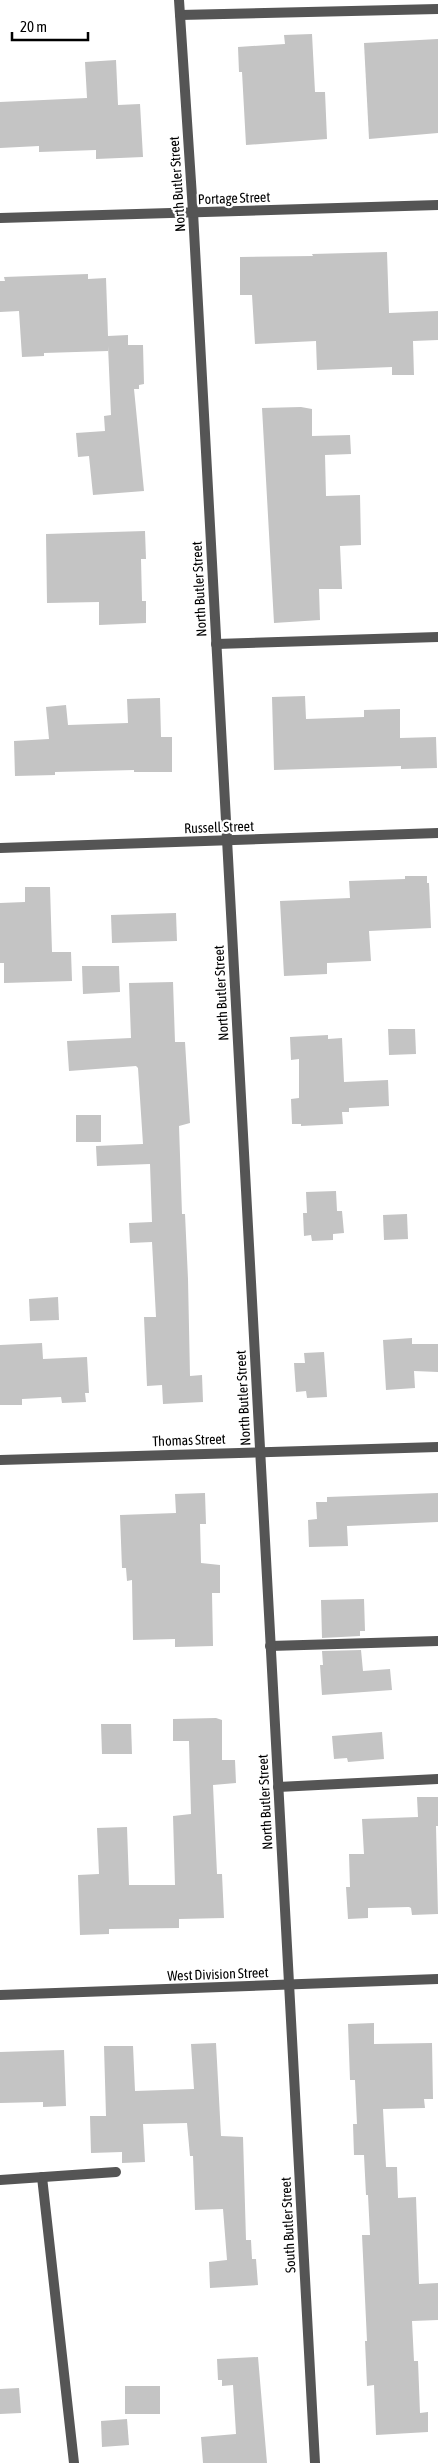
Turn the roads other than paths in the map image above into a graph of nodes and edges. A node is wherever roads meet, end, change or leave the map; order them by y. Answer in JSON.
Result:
{"nodes":[{"id":1,"x":179,"y":0,"type":"edge"},
{"id":2,"x":438,"y":8,"type":"edge"},
{"id":3,"x":180,"y":15,"type":"junction"},
{"id":4,"x":438,"y":206,"type":"edge"},
{"id":5,"x":193,"y":212,"type":"junction"},
{"id":6,"x":0,"y":218,"type":"edge"},
{"id":7,"x":438,"y":637,"type":"edge"},
{"id":8,"x":216,"y":644,"type":"junction"},
{"id":9,"x":438,"y":833,"type":"edge"},
{"id":10,"x":227,"y":840,"type":"junction"},
{"id":11,"x":0,"y":848,"type":"edge"},
{"id":12,"x":438,"y":1447,"type":"edge"},
{"id":13,"x":260,"y":1452,"type":"junction"},
{"id":14,"x":0,"y":1460,"type":"edge"},
{"id":15,"x":438,"y":1641,"type":"edge"},
{"id":16,"x":270,"y":1646,"type":"junction"},
{"id":17,"x":438,"y":1779,"type":"edge"},
{"id":18,"x":278,"y":1787,"type":"junction"},
{"id":19,"x":438,"y":1979,"type":"edge"},
{"id":20,"x":288,"y":1985,"type":"junction"},
{"id":21,"x":0,"y":1995,"type":"edge"},
{"id":22,"x":116,"y":2172,"type":"dead end"},
{"id":23,"x":42,"y":2177,"type":"junction"},
{"id":24,"x":0,"y":2180,"type":"edge"},
{"id":25,"x":74,"y":2463,"type":"edge"},
{"id":26,"x":315,"y":2463,"type":"edge"}],
"edges":[{"from":1,"to":3,"type":"street","name":"North Butler Street"},
{"from":2,"to":3,"type":"street"},
{"from":3,"to":5,"type":"street","name":"North Butler Street"},
{"from":4,"to":5,"type":"street","name":"Portage Street"},
{"from":5,"to":6,"type":"street","name":"Portage Street"},
{"from":5,"to":8,"type":"street","name":"North Butler Street"},
{"from":7,"to":8,"type":"street"},
{"from":8,"to":10,"type":"street","name":"North Butler Street"},
{"from":9,"to":10,"type":"street","name":"Russell Street"},
{"from":10,"to":11,"type":"street","name":"Russell Street"},
{"from":10,"to":13,"type":"street","name":"North Butler Street"},
{"from":12,"to":13,"type":"street","name":"Thomas Street"},
{"from":13,"to":14,"type":"street","name":"Thomas Street"},
{"from":13,"to":16,"type":"street","name":"North Butler Street"},
{"from":15,"to":16,"type":"street"},
{"from":16,"to":18,"type":"street","name":"North Butler Street"},
{"from":17,"to":18,"type":"street"},
{"from":18,"to":20,"type":"street","name":"North Butler Street"},
{"from":19,"to":20,"type":"street","name":"West Division Street"},
{"from":20,"to":21,"type":"street","name":"West Division Street"},
{"from":20,"to":26,"type":"street","name":"South Butler Street"},
{"from":22,"to":23,"type":"street"},
{"from":23,"to":24,"type":"street"},
{"from":23,"to":25,"type":"street"}]}
